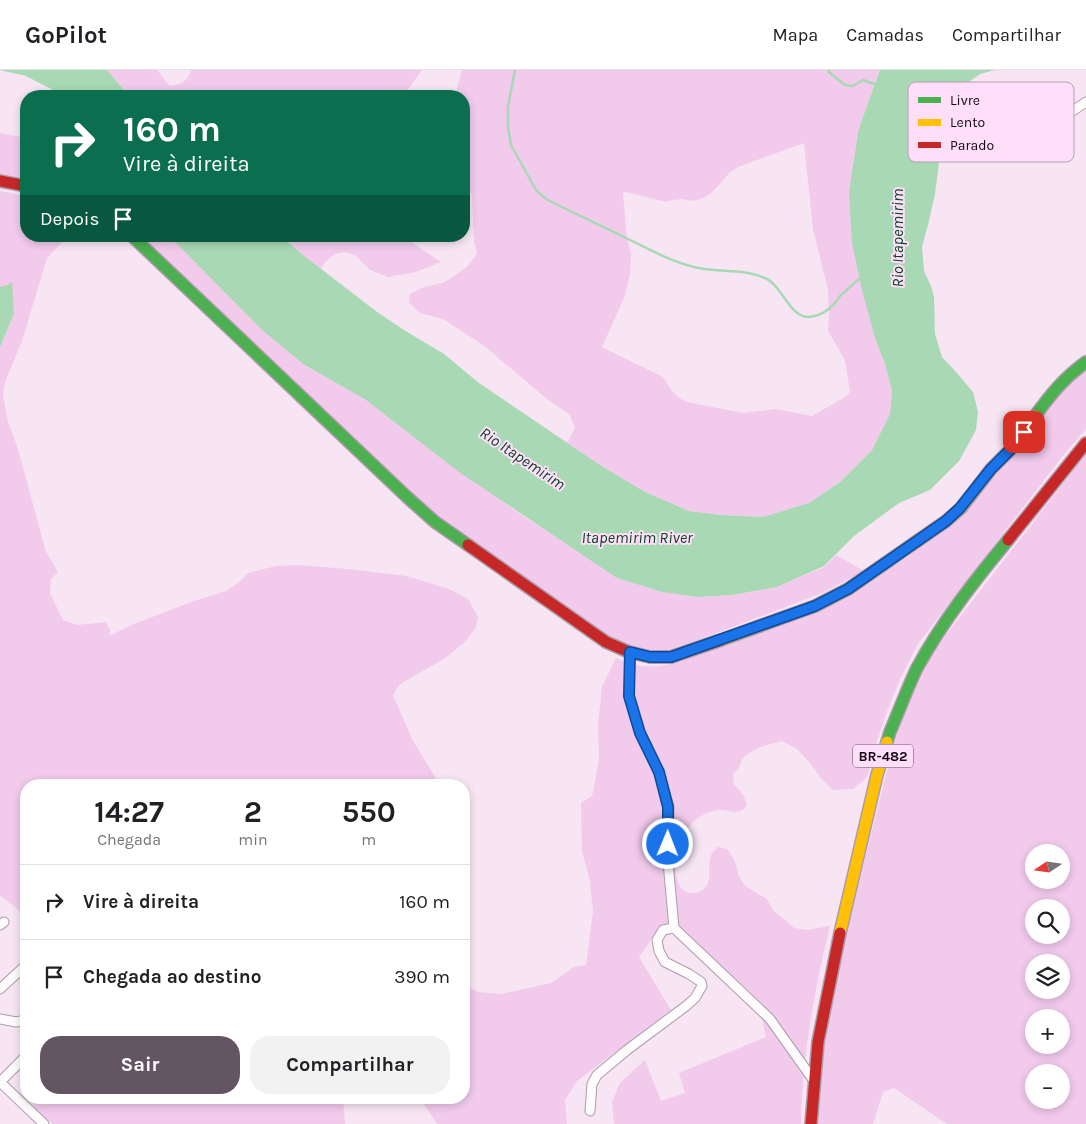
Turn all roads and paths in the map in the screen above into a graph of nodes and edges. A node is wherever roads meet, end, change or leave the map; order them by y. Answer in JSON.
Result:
{"nodes":[{"id":1,"x":1086,"y":102,"type":"edge"},
{"id":2,"x":1074,"y":110,"type":"edge"},
{"id":3,"x":0,"y":180,"type":"edge"},
{"id":4,"x":20,"y":185,"type":"edge"},
{"id":5,"x":138,"y":242,"type":"edge"},
{"id":6,"x":1086,"y":362,"type":"edge"},
{"id":7,"x":1086,"y":443,"type":"edge"},
{"id":8,"x":630,"y":652,"type":"junction"},
{"id":9,"x":674,"y":928,"type":"junction"},
{"id":10,"x":20,"y":971,"type":"edge"},
{"id":11,"x":0,"y":989,"type":"edge"},
{"id":12,"x":0,"y":1020,"type":"edge"},
{"id":13,"x":20,"y":1021,"type":"edge"},
{"id":14,"x":20,"y":1062,"type":"edge"},
{"id":15,"x":0,"y":1082,"type":"edge"},
{"id":16,"x":814,"y":1082,"type":"junction"},
{"id":17,"x":20,"y":1101,"type":"edge"},
{"id":18,"x":23,"y":1104,"type":"edge"},
{"id":19,"x":590,"y":1110,"type":"dead end"},
{"id":20,"x":44,"y":1124,"type":"edge"},
{"id":21,"x":811,"y":1124,"type":"edge"}],
"edges":[{"from":1,"to":2,"type":"street"},
{"from":3,"to":4,"type":"main road"},
{"from":5,"to":8,"type":"main road"},
{"from":6,"to":8,"type":"main road"},
{"from":7,"to":16,"type":"main road","number":"BR-482"},
{"from":8,"to":9,"type":"street"},
{"from":9,"to":16,"type":"street"},
{"from":9,"to":19,"type":"street"},
{"from":10,"to":11,"type":"street"},
{"from":12,"to":13,"type":"street"},
{"from":14,"to":15,"type":"street"},
{"from":15,"to":17,"type":"street"},
{"from":16,"to":21,"type":"main road","number":"BR-482"},
{"from":18,"to":20,"type":"street"}]}
